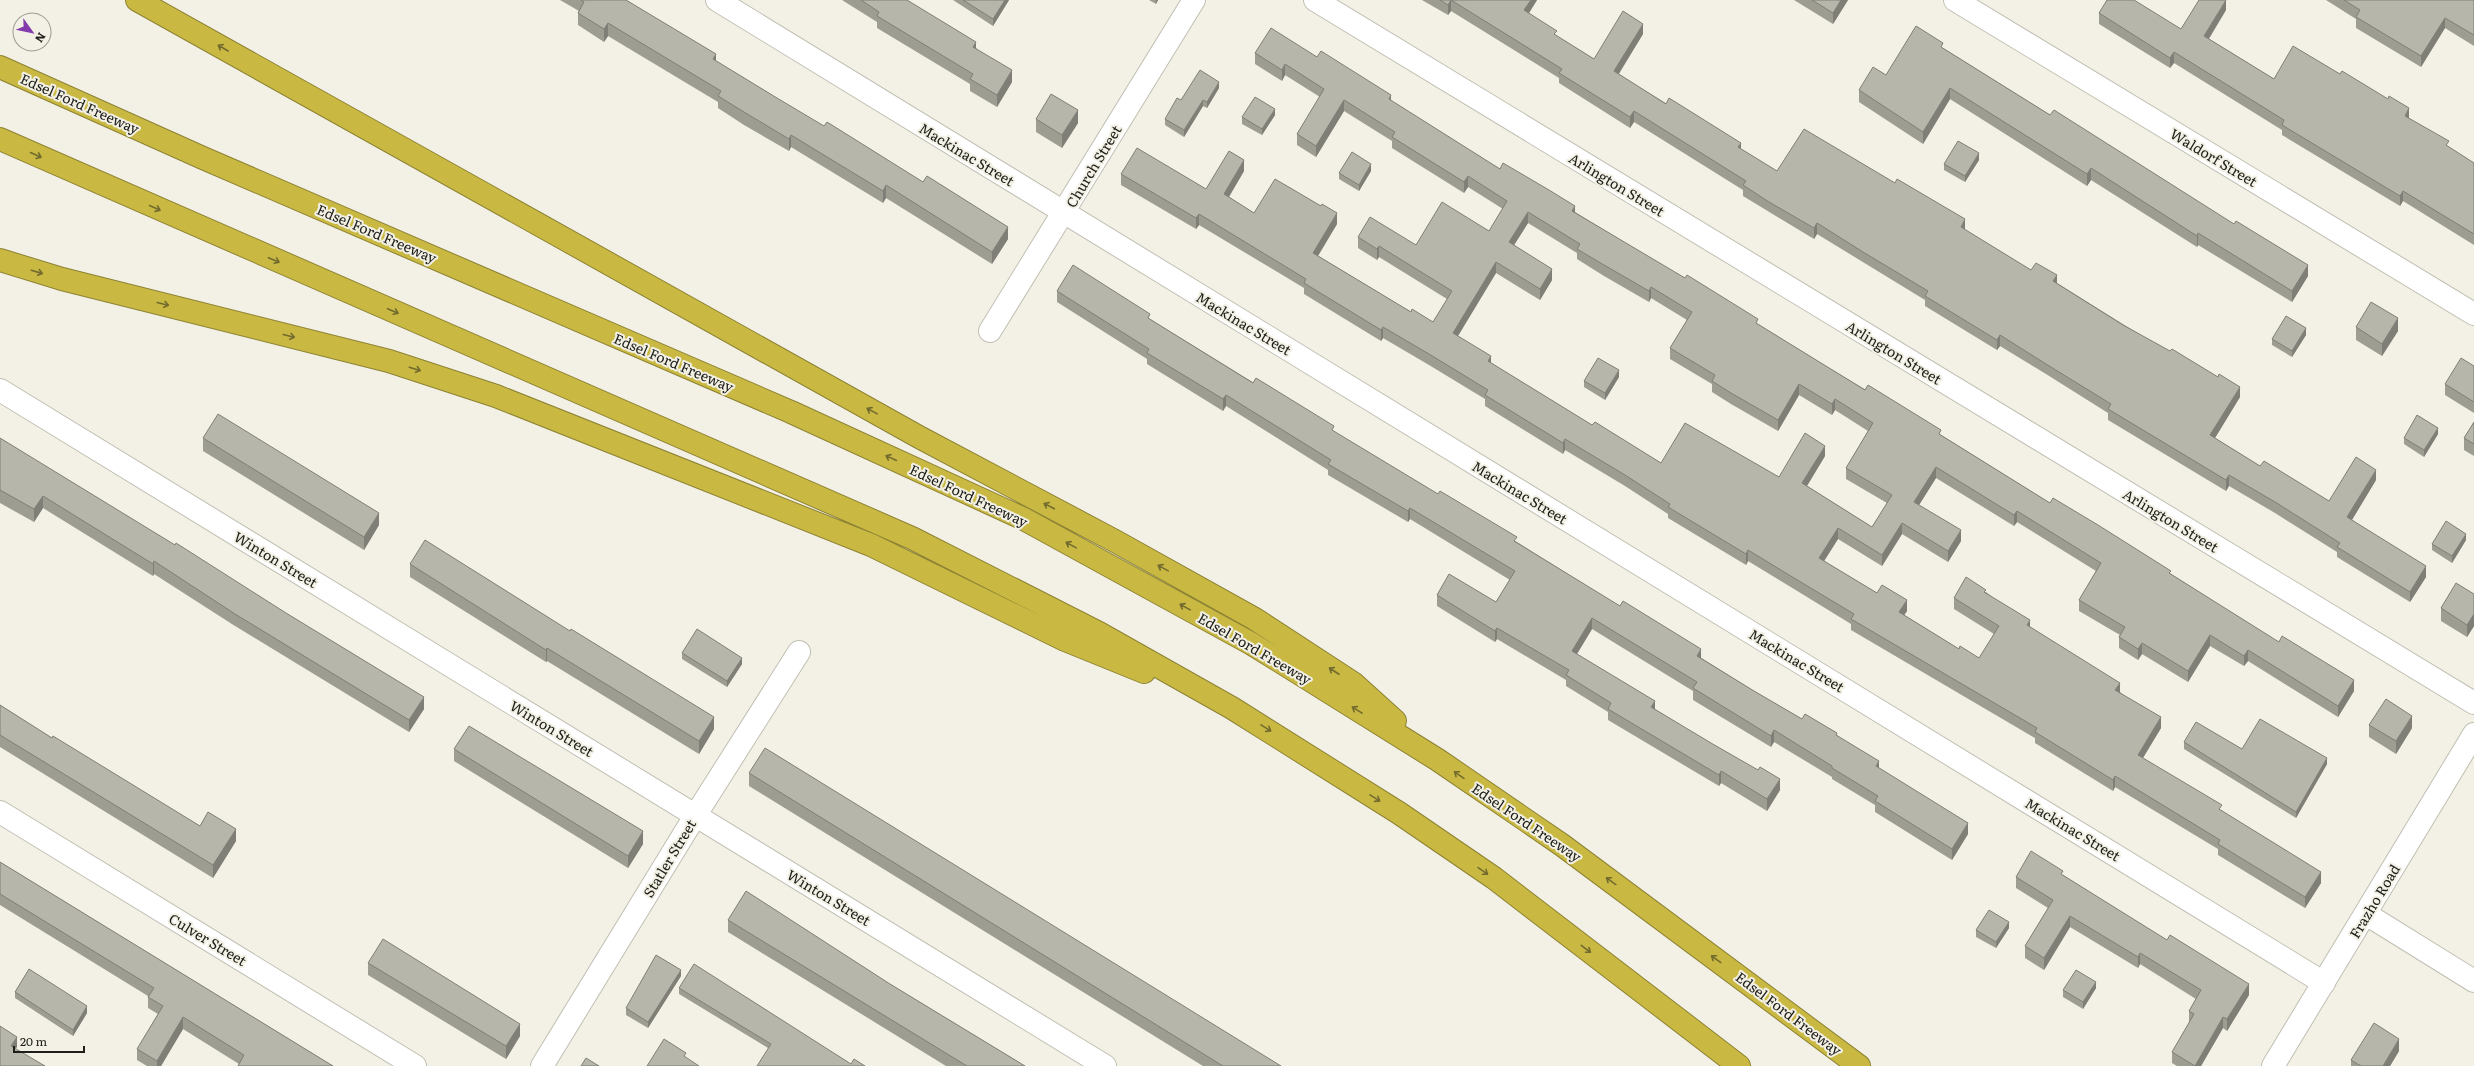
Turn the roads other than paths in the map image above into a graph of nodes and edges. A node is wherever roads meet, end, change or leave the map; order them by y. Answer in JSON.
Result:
{"nodes":[{"id":1,"x":136,"y":0,"type":"edge"},
{"id":2,"x":716,"y":0,"type":"edge"},
{"id":3,"x":1194,"y":0,"type":"edge"},
{"id":4,"x":1315,"y":0,"type":"edge"},
{"id":5,"x":1955,"y":0,"type":"edge"},
{"id":6,"x":0,"y":67,"type":"edge"},
{"id":7,"x":0,"y":139,"type":"edge"},
{"id":8,"x":1064,"y":213,"type":"junction"},
{"id":9,"x":0,"y":260,"type":"edge"},
{"id":10,"x":2474,"y":314,"type":"edge"},
{"id":11,"x":990,"y":331,"type":"dead end"},
{"id":12,"x":0,"y":390,"type":"edge"},
{"id":13,"x":799,"y":652,"type":"dead end"},
{"id":14,"x":2474,"y":703,"type":"edge"},
{"id":15,"x":1232,"y":708,"type":"junction"},
{"id":16,"x":2474,"y":734,"type":"edge"},
{"id":17,"x":1438,"y":760,"type":"junction"},
{"id":18,"x":0,"y":812,"type":"edge"},
{"id":19,"x":695,"y":816,"type":"junction"},
{"id":20,"x":2366,"y":914,"type":"junction"},
{"id":21,"x":2474,"y":981,"type":"edge"},
{"id":22,"x":2324,"y":983,"type":"junction"},
{"id":23,"x":415,"y":1066,"type":"edge"},
{"id":24,"x":542,"y":1066,"type":"edge"},
{"id":25,"x":1104,"y":1066,"type":"edge"},
{"id":26,"x":1739,"y":1066,"type":"edge"},
{"id":27,"x":1859,"y":1066,"type":"edge"},
{"id":28,"x":2273,"y":1066,"type":"edge"}],
"edges":[{"from":17,"to":1,"type":"highway","one_way":true},
{"from":2,"to":8,"type":"street","name":"Mackinac Street"},
{"from":3,"to":8,"type":"street","name":"Church Street"},
{"from":4,"to":14,"type":"street","name":"Arlington Street"},
{"from":5,"to":10,"type":"street","name":"Waldorf Street"},
{"from":17,"to":6,"type":"highway","name":"Edsel Ford Freeway","one_way":true},
{"from":7,"to":15,"type":"highway","one_way":true},
{"from":8,"to":11,"type":"street","name":"Church Street"},
{"from":8,"to":22,"type":"street","name":"Mackinac Street"},
{"from":9,"to":15,"type":"highway","one_way":true},
{"from":12,"to":19,"type":"street","name":"Winton Street"},
{"from":13,"to":19,"type":"street","name":"Statler Street"},
{"from":15,"to":26,"type":"highway","one_way":true},
{"from":16,"to":20,"type":"street","name":"Frazho Road"},
{"from":27,"to":17,"type":"highway","name":"Edsel Ford Freeway","one_way":true},
{"from":18,"to":23,"type":"street","name":"Culver Street"},
{"from":19,"to":24,"type":"street","name":"Statler Street"},
{"from":19,"to":25,"type":"street","name":"Winton Street"},
{"from":20,"to":21,"type":"street"},
{"from":20,"to":22,"type":"street","name":"Frazho Road"},
{"from":22,"to":28,"type":"street","name":"Frazho Road"}]}
